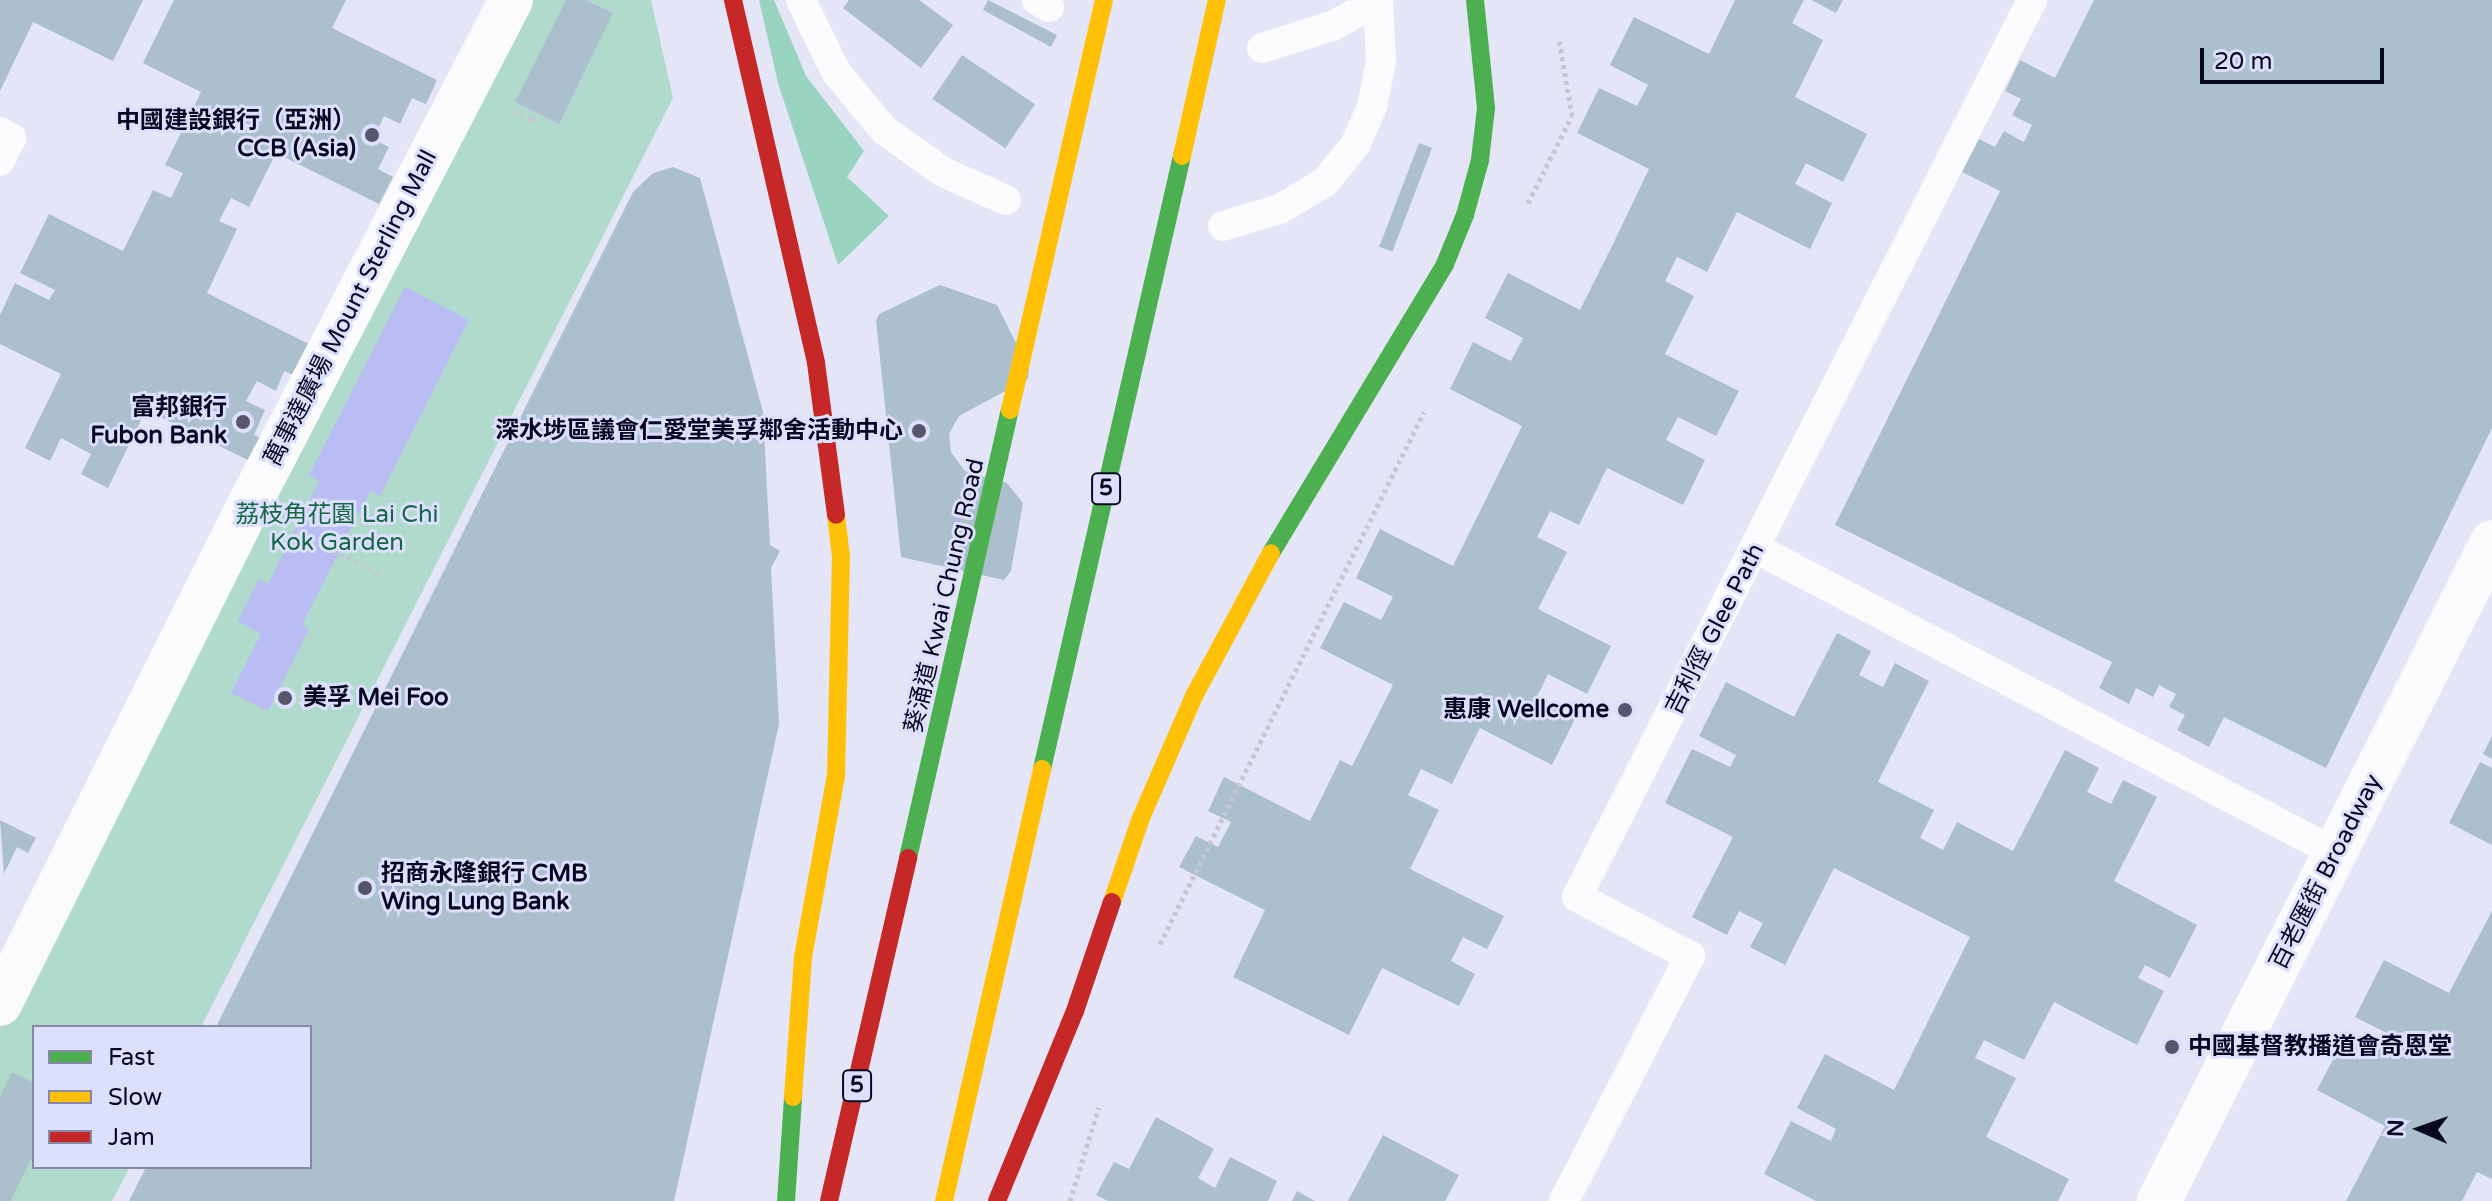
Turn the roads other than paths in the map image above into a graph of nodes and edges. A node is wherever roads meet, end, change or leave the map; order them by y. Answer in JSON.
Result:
{"nodes":[{"id":1,"x":511,"y":0,"type":"edge"},
{"id":2,"x":733,"y":0,"type":"edge"},
{"id":3,"x":801,"y":0,"type":"edge"},
{"id":4,"x":1104,"y":0,"type":"edge"},
{"id":5,"x":1217,"y":0,"type":"edge"},
{"id":6,"x":1475,"y":0,"type":"edge"},
{"id":7,"x":2032,"y":0,"type":"edge"},
{"id":8,"x":1378,"y":1,"type":"edge"},
{"id":9,"x":1262,"y":48,"type":"dead end"},
{"id":10,"x":0,"y":132,"type":"edge"},
{"id":11,"x":0,"y":161,"type":"edge"},
{"id":12,"x":1006,"y":200,"type":"dead end"},
{"id":13,"x":1223,"y":226,"type":"dead end"},
{"id":14,"x":2492,"y":542,"type":"edge"},
{"id":15,"x":1757,"y":549,"type":"junction"},
{"id":16,"x":2336,"y":853,"type":"junction"},
{"id":17,"x":0,"y":1004,"type":"edge"},
{"id":18,"x":786,"y":1201,"type":"edge"},
{"id":19,"x":829,"y":1201,"type":"edge"},
{"id":20,"x":944,"y":1201,"type":"edge"},
{"id":21,"x":997,"y":1201,"type":"edge"},
{"id":22,"x":1564,"y":1201,"type":"edge"},
{"id":23,"x":2159,"y":1201,"type":"edge"}],
"edges":[{"from":1,"to":17,"type":"street","name":"萬事達廣場 Mount Sterling Mall"},
{"from":2,"to":18,"type":"main road"},
{"from":3,"to":12,"type":"lane"},
{"from":4,"to":19,"type":"main road","name":"葵涌道 Kwai Chung Road","number":"5"},
{"from":5,"to":20,"type":"main road","number":"5"},
{"from":6,"to":21,"type":"main road"},
{"from":7,"to":15,"type":"lane","name":"吉利徑 Glee Path"},
{"from":8,"to":9,"type":"lane"},
{"from":8,"to":13,"type":"lane"},
{"from":10,"to":11,"type":"lane"},
{"from":14,"to":16,"type":"street","name":"百老匯街 Broadway"},
{"from":15,"to":16,"type":"lane"},
{"from":15,"to":22,"type":"lane","name":"吉利徑 Glee Path"},
{"from":16,"to":23,"type":"street","name":"百老匯街 Broadway"}]}
